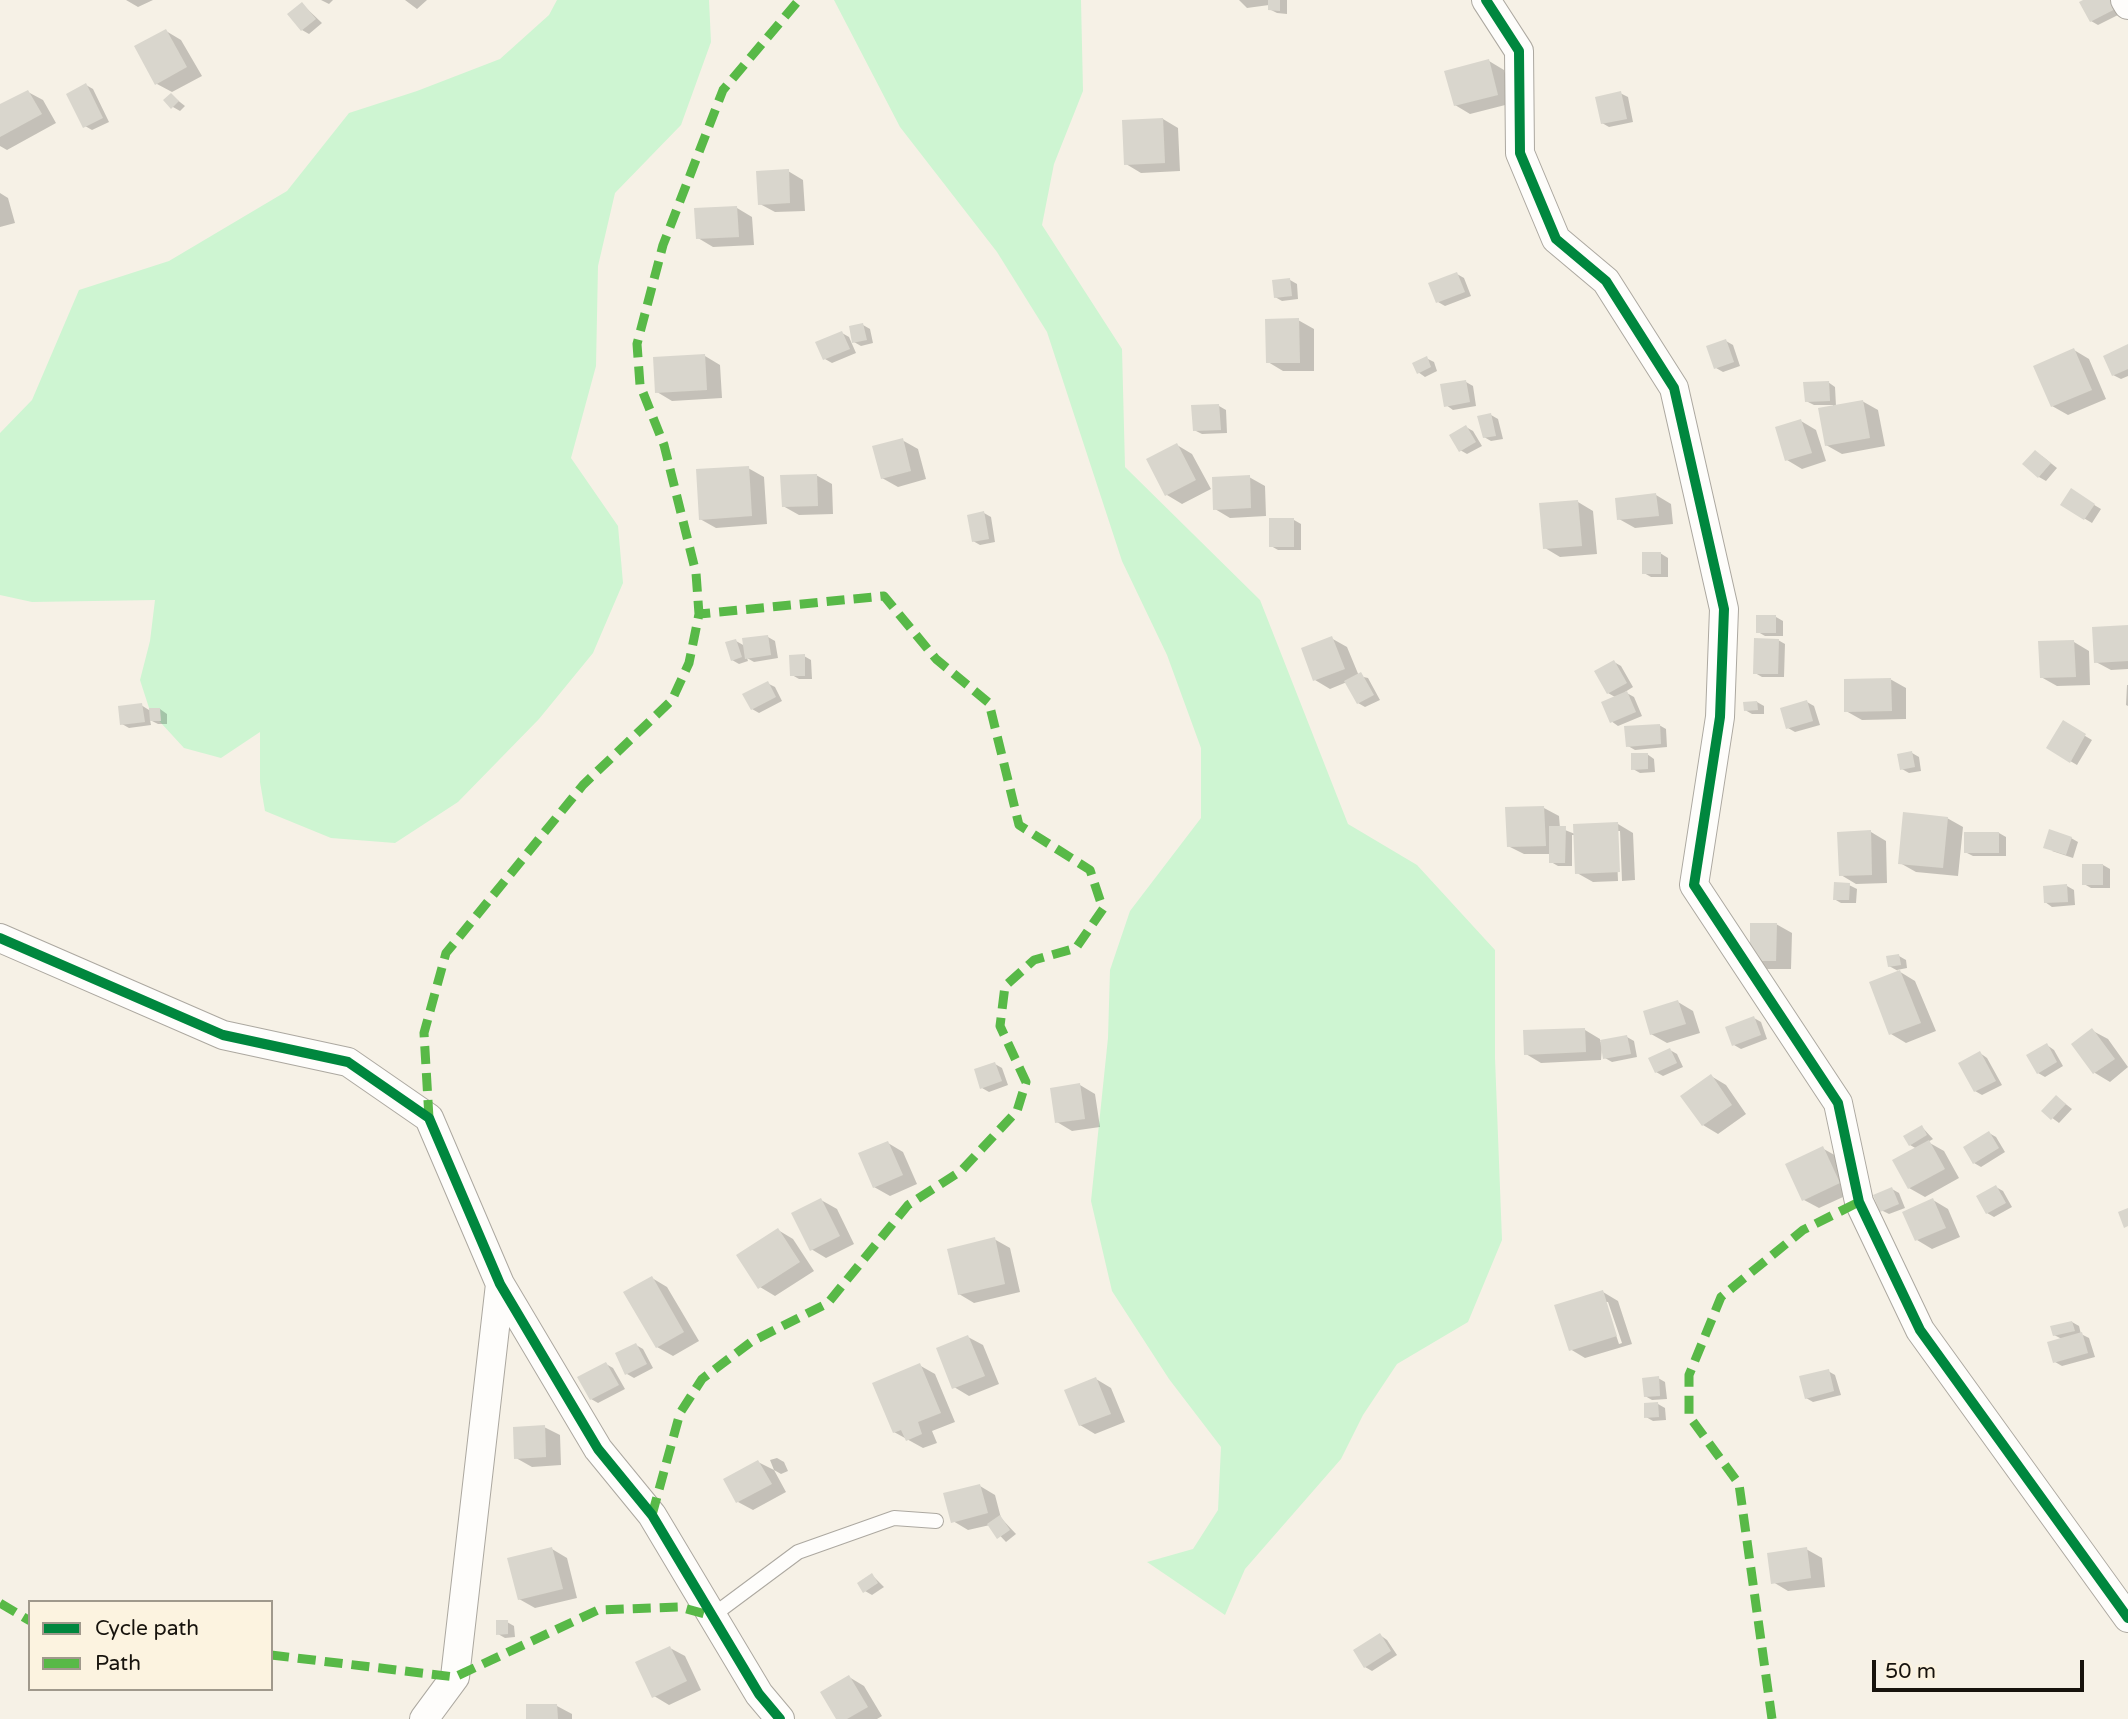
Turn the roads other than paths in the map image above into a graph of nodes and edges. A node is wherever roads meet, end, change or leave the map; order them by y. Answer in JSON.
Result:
{"nodes":[{"id":1,"x":1486,"y":0,"type":"edge"},
{"id":2,"x":2125,"y":0,"type":"edge"},
{"id":3,"x":2128,"y":5,"type":"edge"},
{"id":4,"x":0,"y":938,"type":"edge"},
{"id":5,"x":500,"y":1284,"type":"junction"},
{"id":6,"x":936,"y":1521,"type":"dead end"},
{"id":7,"x":712,"y":1616,"type":"junction"},
{"id":8,"x":2128,"y":1618,"type":"edge"},
{"id":9,"x":424,"y":1719,"type":"edge"},
{"id":10,"x":780,"y":1719,"type":"edge"}],
"edges":[{"from":1,"to":8,"type":"street"},
{"from":2,"to":3,"type":"street"},
{"from":4,"to":5,"type":"street"},
{"from":5,"to":7,"type":"street"},
{"from":5,"to":9,"type":"street"},
{"from":6,"to":7,"type":"lane"},
{"from":7,"to":10,"type":"street"}]}
